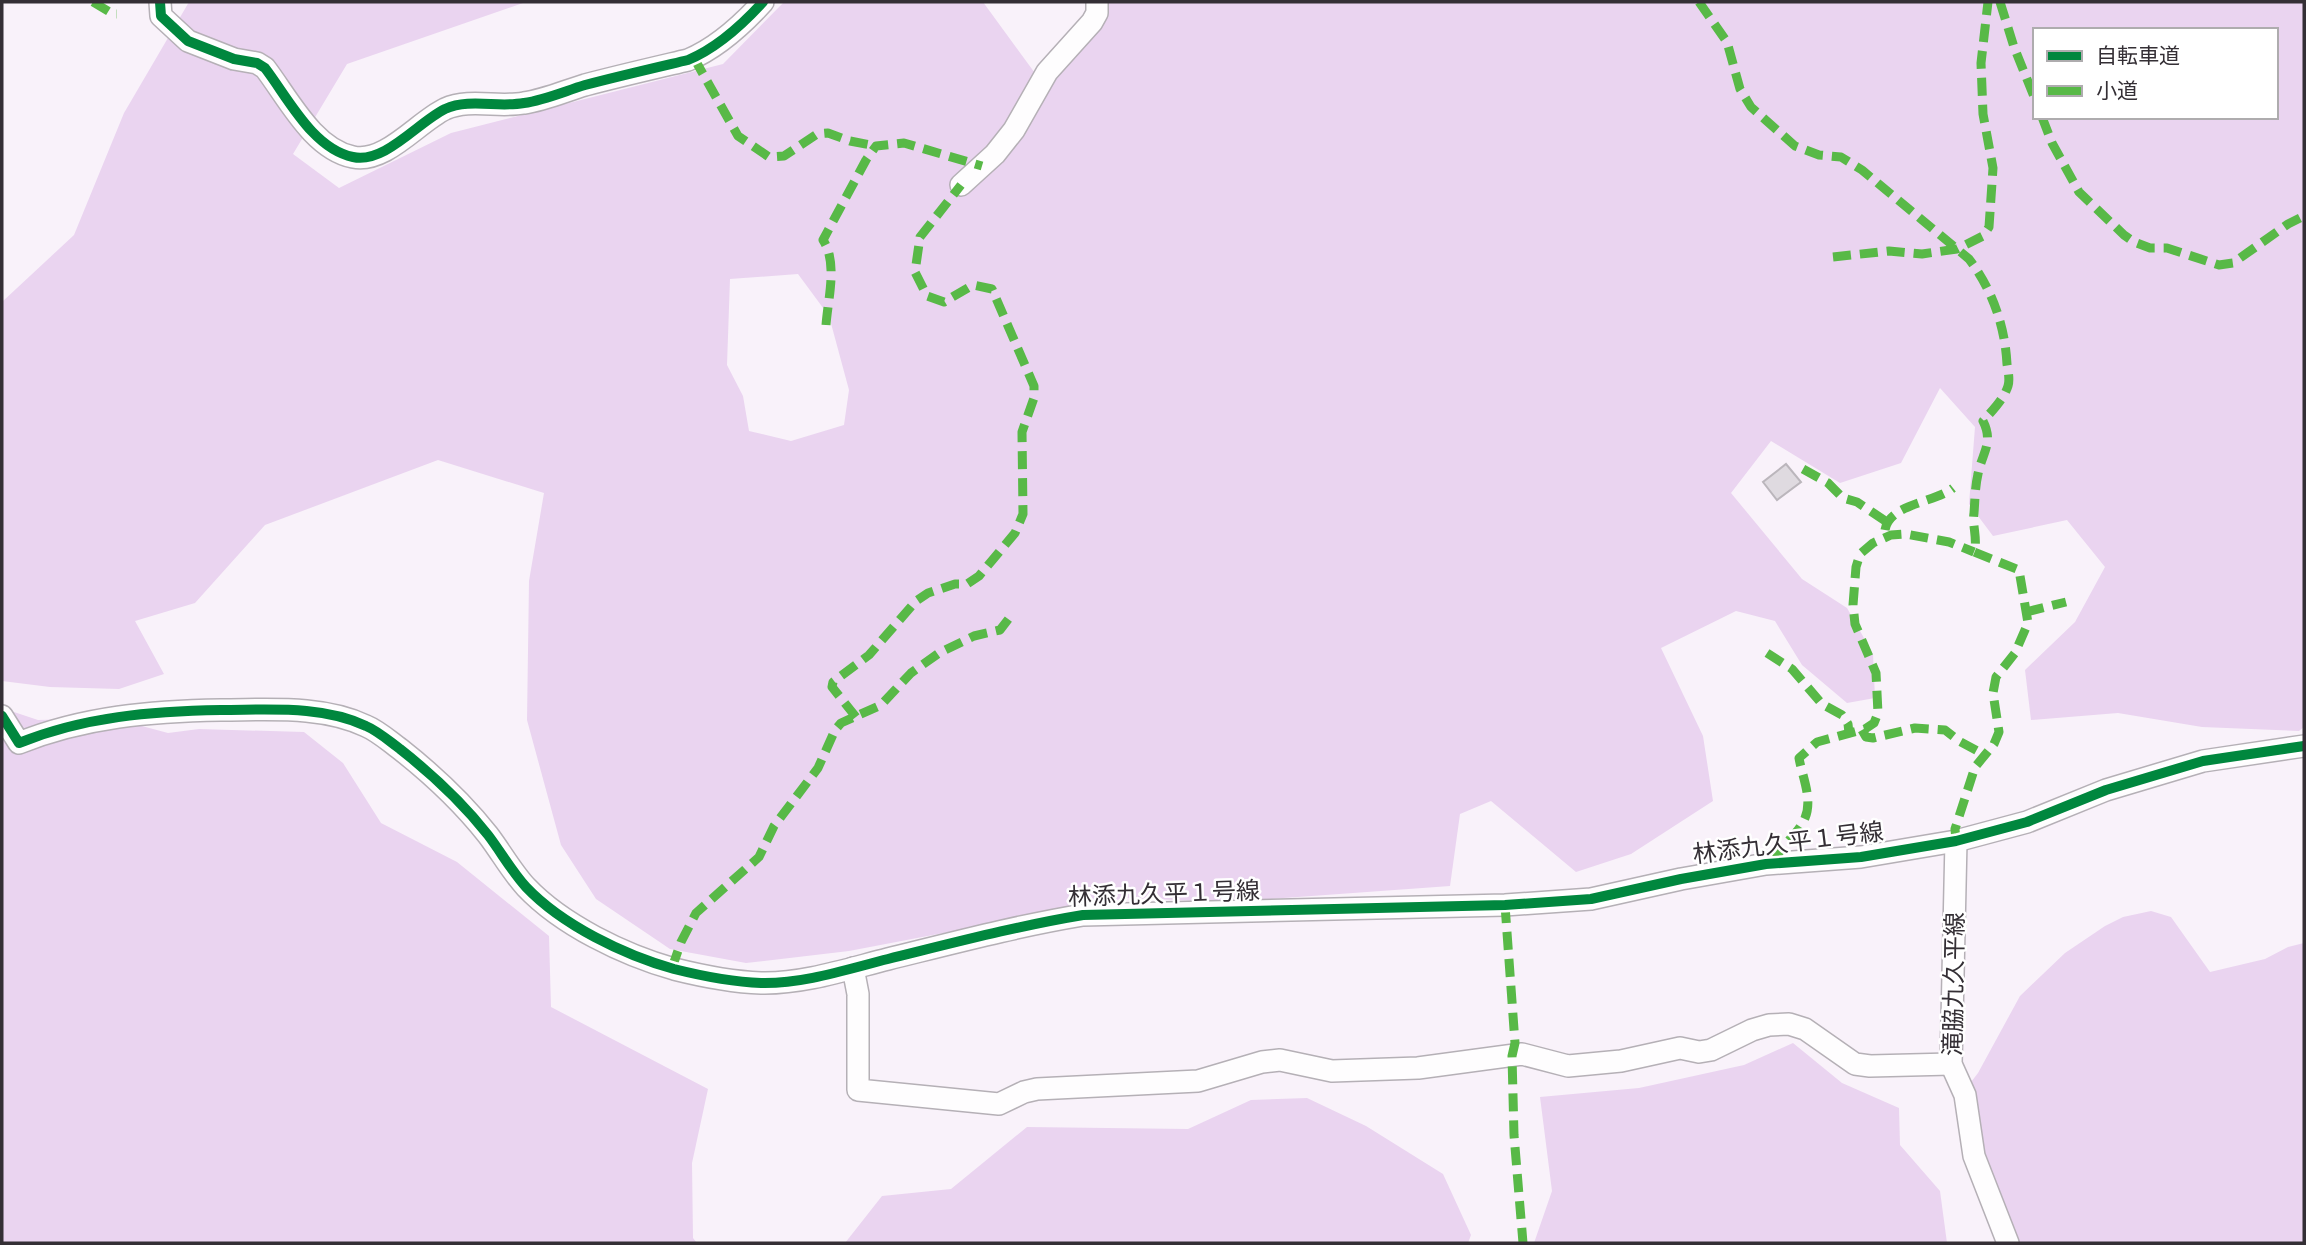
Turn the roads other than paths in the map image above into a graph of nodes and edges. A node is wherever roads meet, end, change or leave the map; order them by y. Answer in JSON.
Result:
{"nodes":[{"id":1,"x":160,"y":2,"type":"edge"},
{"id":2,"x":763,"y":2,"type":"edge"},
{"id":3,"x":1097,"y":2,"type":"edge"},
{"id":4,"x":961,"y":185,"type":"dead end"},
{"id":5,"x":2,"y":716,"type":"edge"},
{"id":6,"x":2304,"y":746,"type":"edge"},
{"id":7,"x":1956,"y":841,"type":"junction"},
{"id":8,"x":853,"y":968,"type":"junction"},
{"id":9,"x":1951,"y":1064,"type":"junction"},
{"id":10,"x":2008,"y":1243,"type":"edge"}],
"edges":[{"from":1,"to":2,"type":"street"},
{"from":3,"to":4,"type":"street"},
{"from":5,"to":8,"type":"street","name":"林添九久平１号線"},
{"from":6,"to":7,"type":"street","name":"林添九久平１号線"},
{"from":7,"to":8,"type":"street","name":"林添九久平１号線"},
{"from":7,"to":9,"type":"street","name":"滝脇九久平線"},
{"from":8,"to":9,"type":"street"},
{"from":9,"to":10,"type":"street","name":"滝脇九久平線"}]}
